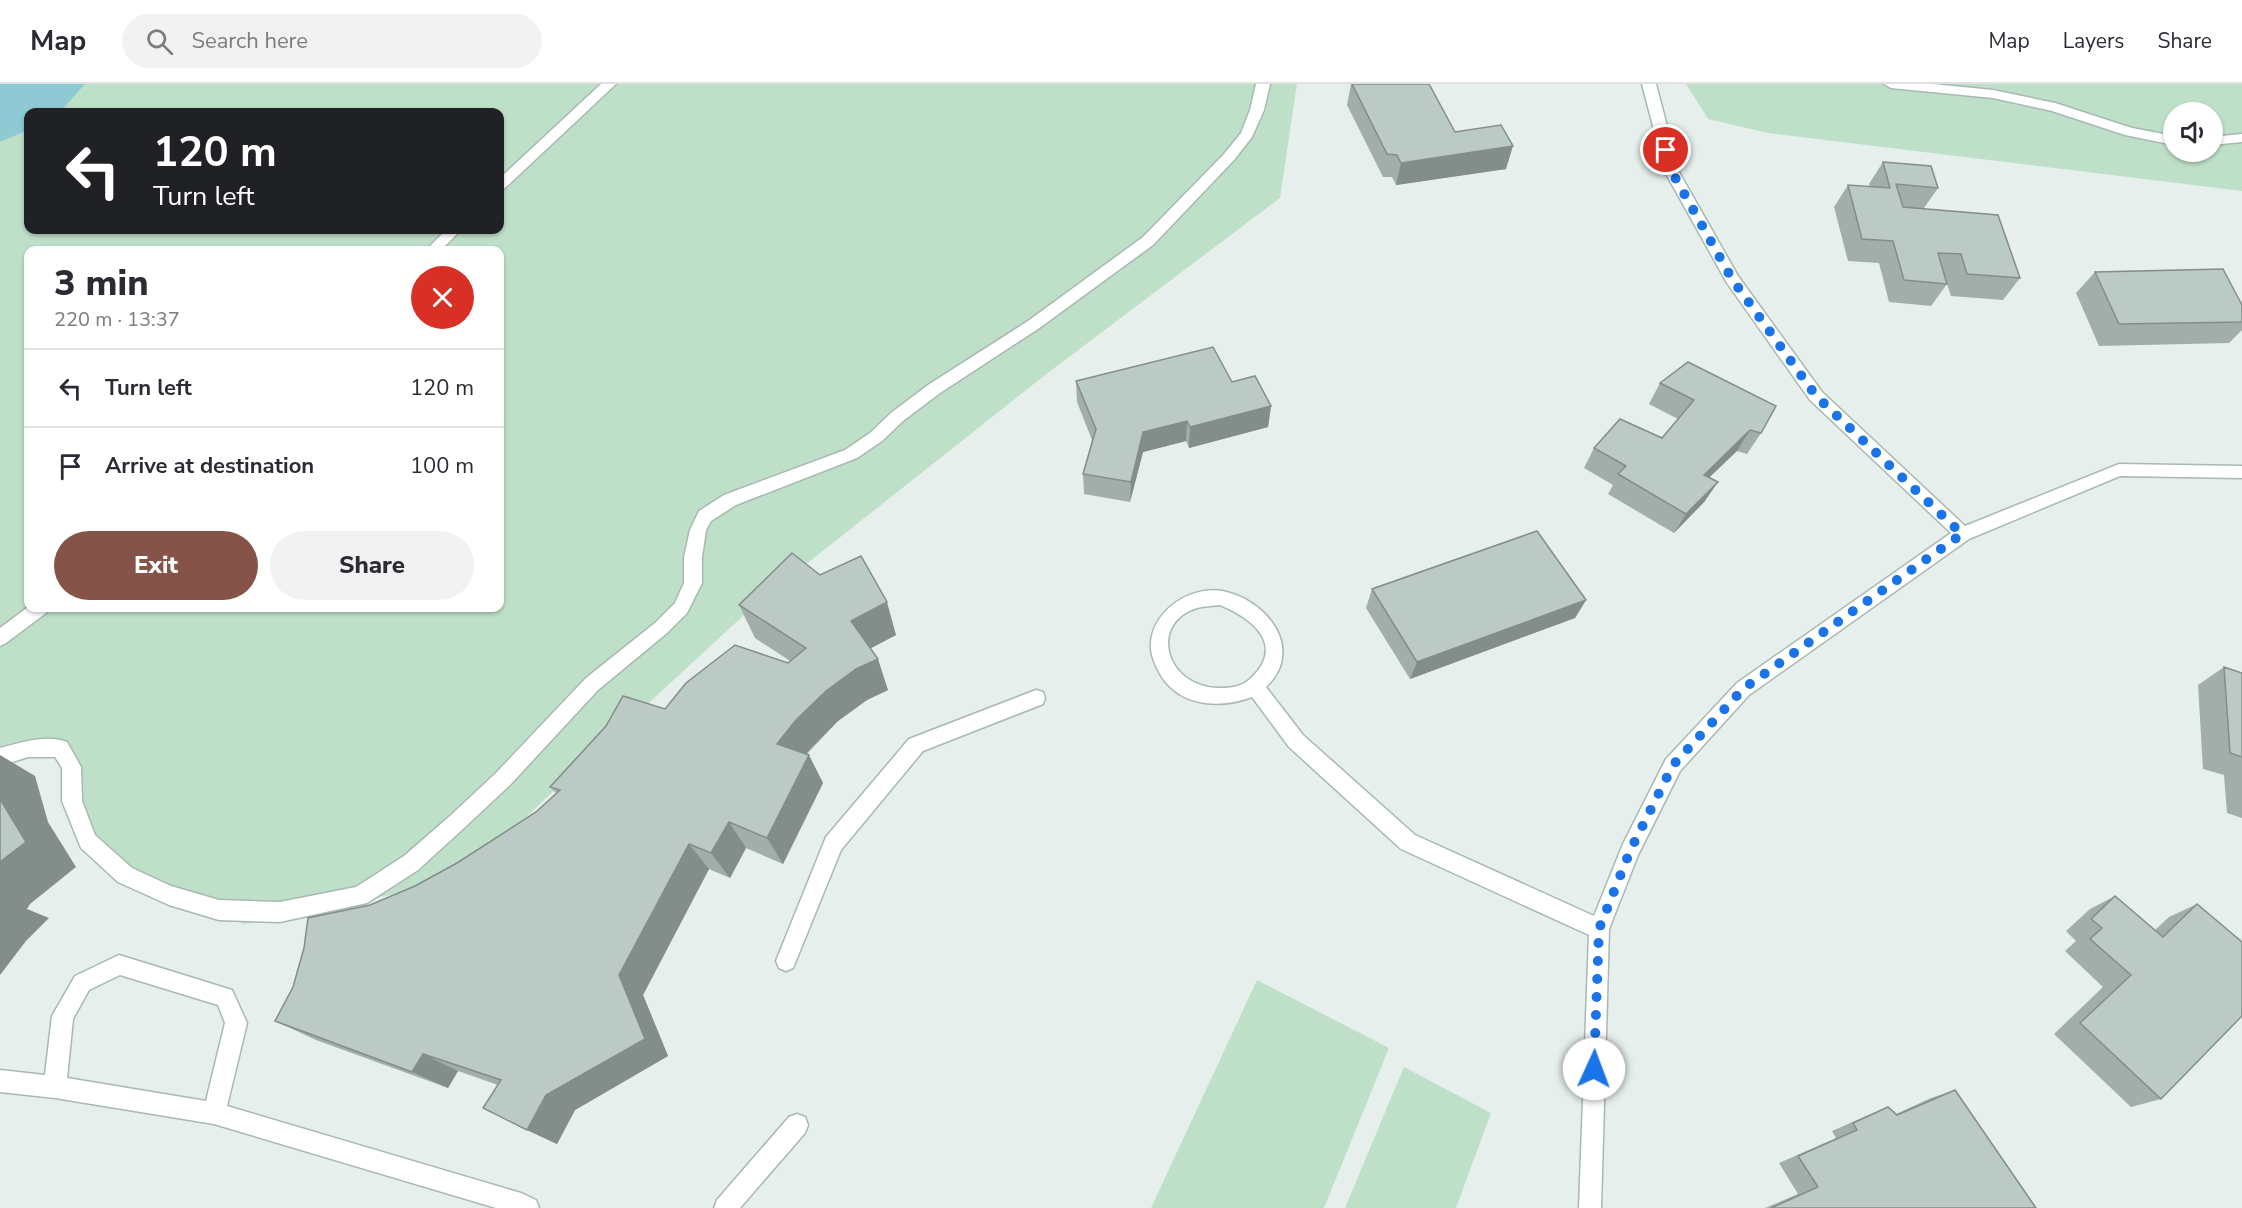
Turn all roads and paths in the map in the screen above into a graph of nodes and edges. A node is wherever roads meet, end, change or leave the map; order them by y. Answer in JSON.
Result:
{"nodes":[{"id":1,"x":609,"y":84,"type":"edge"},
{"id":2,"x":1263,"y":84,"type":"edge"},
{"id":3,"x":1649,"y":84,"type":"edge"},
{"id":4,"x":1891,"y":84,"type":"edge"},
{"id":5,"x":2242,"y":138,"type":"edge"},
{"id":6,"x":2163,"y":139,"type":"edge"},
{"id":7,"x":2223,"y":140,"type":"edge"},
{"id":8,"x":504,"y":181,"type":"edge"},
{"id":9,"x":450,"y":234,"type":"edge"},
{"id":10,"x":437,"y":246,"type":"edge"},
{"id":11,"x":2242,"y":472,"type":"edge"},
{"id":12,"x":1962,"y":534,"type":"junction"},
{"id":13,"x":35,"y":612,"type":"edge"},
{"id":14,"x":0,"y":638,"type":"edge"},
{"id":15,"x":1255,"y":687,"type":"junction"},
{"id":16,"x":1036,"y":698,"type":"dead end"},
{"id":17,"x":0,"y":757,"type":"edge"},
{"id":18,"x":1599,"y":929,"type":"junction"},
{"id":19,"x":786,"y":961,"type":"dead end"},
{"id":20,"x":0,"y":1081,"type":"edge"},
{"id":21,"x":55,"y":1087,"type":"junction"},
{"id":22,"x":214,"y":1113,"type":"junction"},
{"id":23,"x":797,"y":1125,"type":"dead end"},
{"id":24,"x":528,"y":1208,"type":"edge"},
{"id":25,"x":724,"y":1208,"type":"edge"},
{"id":26,"x":1590,"y":1208,"type":"edge"}],
"edges":[{"from":1,"to":8,"type":"street"},
{"from":2,"to":17,"type":"street"},
{"from":3,"to":12,"type":"street"},
{"from":4,"to":6,"type":"street"},
{"from":5,"to":7,"type":"street"},
{"from":9,"to":10,"type":"street"},
{"from":11,"to":12,"type":"street"},
{"from":12,"to":18,"type":"street"},
{"from":13,"to":14,"type":"street"},
{"from":15,"to":15,"type":"street"},
{"from":15,"to":18,"type":"street"},
{"from":16,"to":19,"type":"street"},
{"from":18,"to":26,"type":"street"},
{"from":20,"to":21,"type":"street"},
{"from":21,"to":22,"type":"street"},
{"from":21,"to":22,"type":"street"},
{"from":22,"to":24,"type":"street"},
{"from":23,"to":25,"type":"street"}]}
